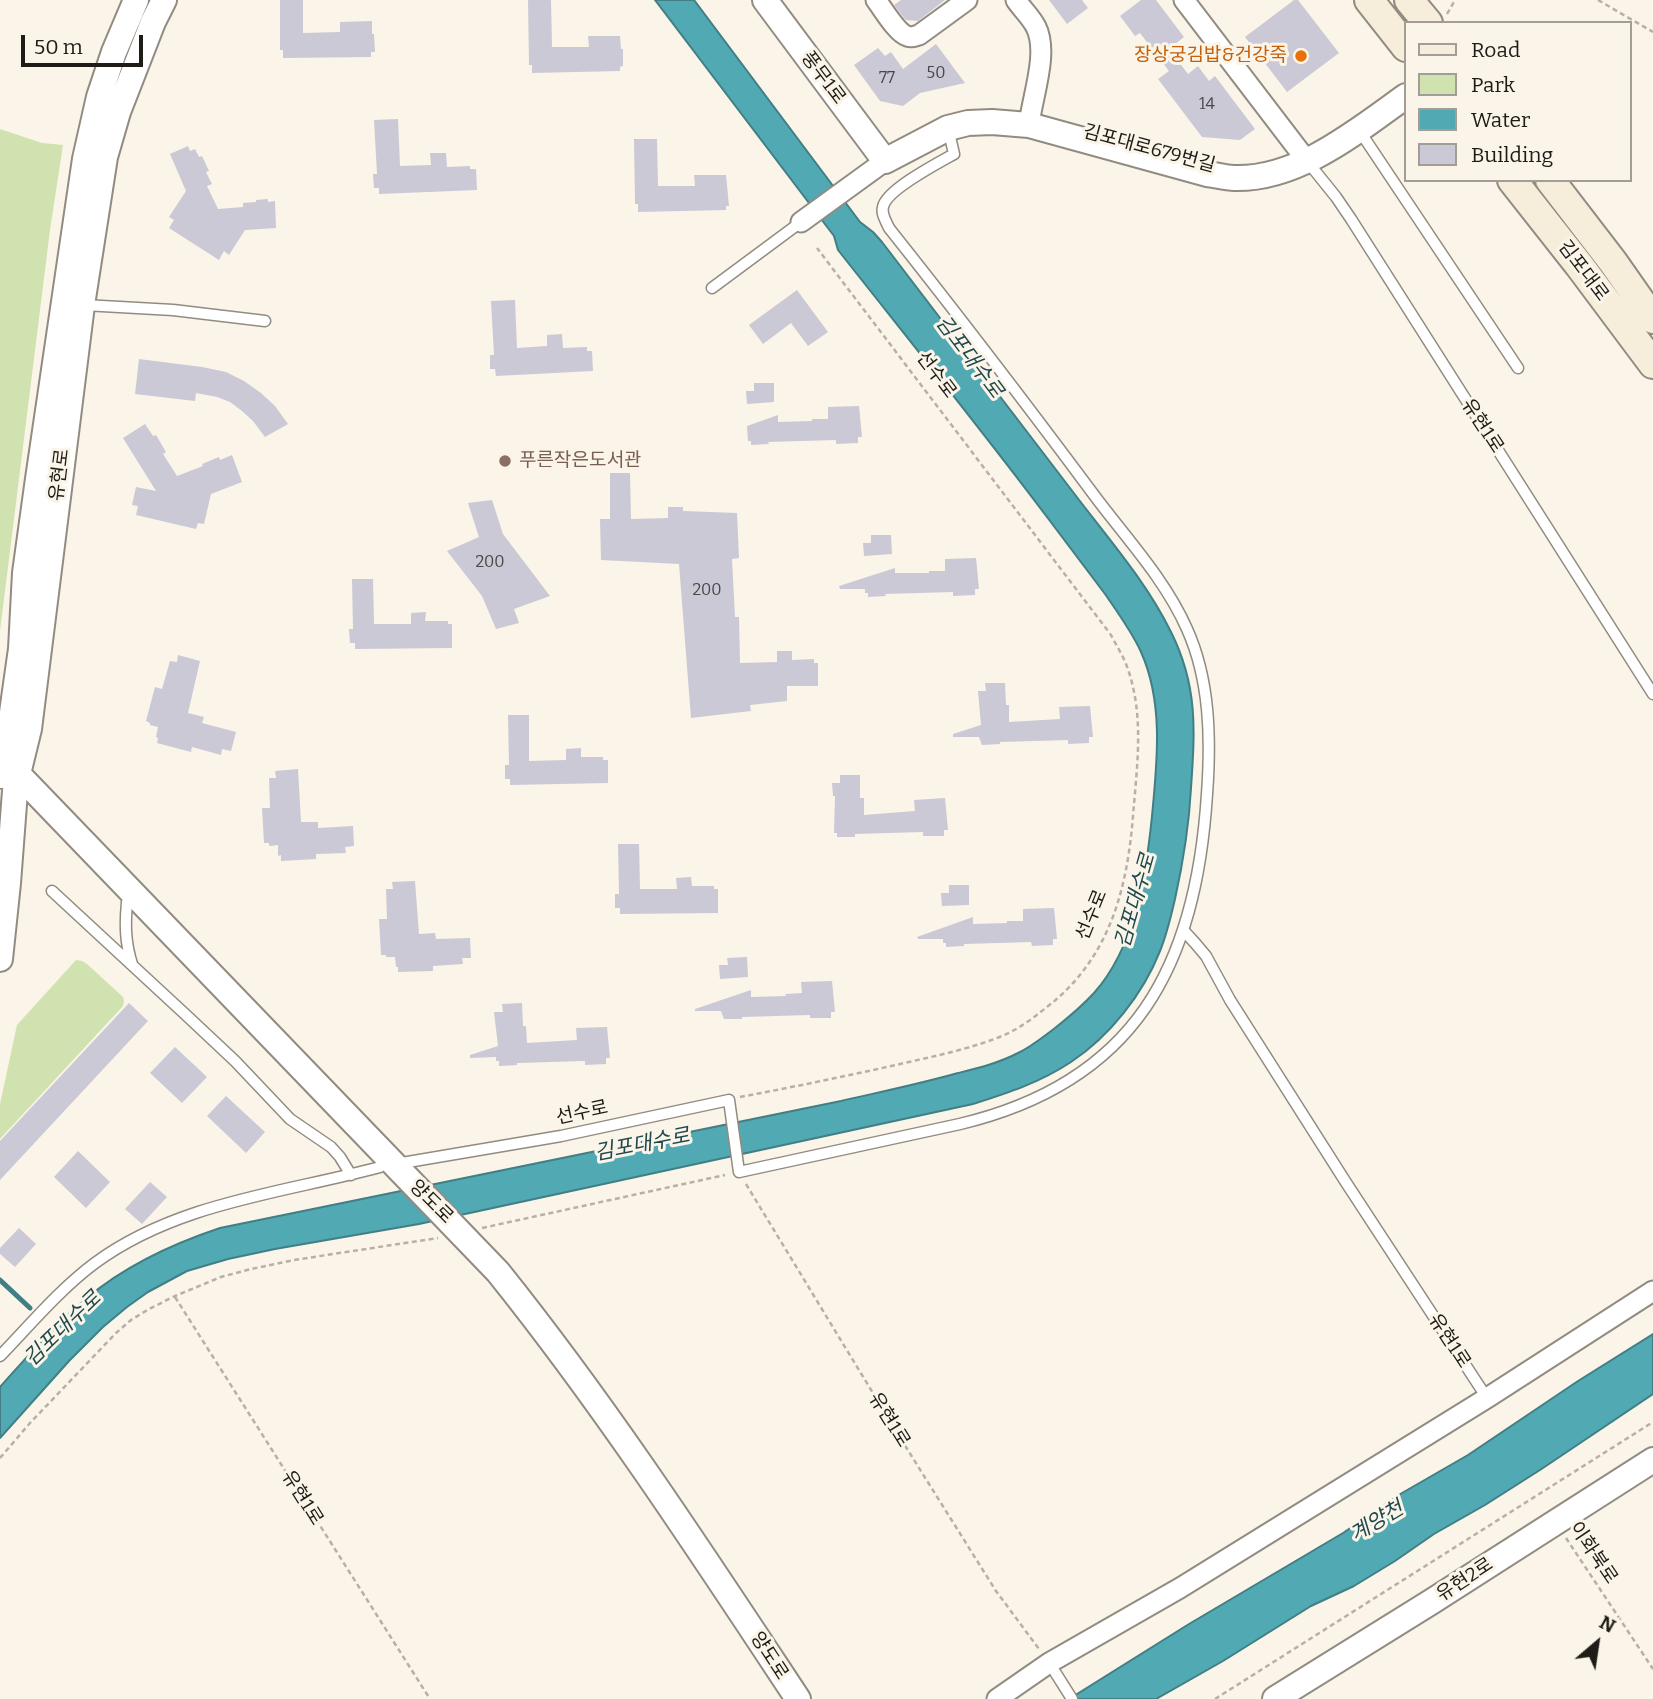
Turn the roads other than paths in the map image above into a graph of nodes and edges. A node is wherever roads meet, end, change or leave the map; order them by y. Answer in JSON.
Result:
{"nodes":[{"id":1,"x":136,"y":0,"type":"edge"},
{"id":2,"x":164,"y":0,"type":"edge"},
{"id":3,"x":765,"y":0,"type":"edge"},
{"id":4,"x":776,"y":0,"type":"edge"},
{"id":5,"x":876,"y":0,"type":"edge"},
{"id":6,"x":967,"y":0,"type":"edge"},
{"id":7,"x":1016,"y":0,"type":"edge"},
{"id":8,"x":1184,"y":0,"type":"edge"},
{"id":9,"x":1369,"y":0,"type":"edge"},
{"id":10,"x":1409,"y":0,"type":"edge"},
{"id":11,"x":1426,"y":21,"type":"edge"},
{"id":12,"x":1404,"y":44,"type":"edge"},
{"id":13,"x":1404,"y":88,"type":"edge"},
{"id":14,"x":1404,"y":97,"type":"edge"},
{"id":15,"x":1029,"y":121,"type":"junction"},
{"id":16,"x":948,"y":128,"type":"junction"},
{"id":17,"x":1359,"y":130,"type":"junction"},
{"id":18,"x":1304,"y":158,"type":"junction"},
{"id":19,"x":883,"y":159,"type":"junction"},
{"id":20,"x":1514,"y":182,"type":"edge"},
{"id":21,"x":1552,"y":182,"type":"edge"},
{"id":22,"x":801,"y":222,"type":"joint"},
{"id":23,"x":712,"y":288,"type":"dead end"},
{"id":24,"x":72,"y":303,"type":"junction"},
{"id":25,"x":1653,"y":319,"type":"edge"},
{"id":26,"x":265,"y":321,"type":"dead end"},
{"id":27,"x":1653,"y":364,"type":"edge"},
{"id":28,"x":1518,"y":368,"type":"dead end"},
{"id":29,"x":22,"y":624,"type":"junction"},
{"id":30,"x":0,"y":655,"type":"edge"},
{"id":31,"x":1653,"y":694,"type":"edge"},
{"id":32,"x":6,"y":777,"type":"edge"},
{"id":33,"x":52,"y":891,"type":"dead end"},
{"id":34,"x":127,"y":902,"type":"junction"},
{"id":35,"x":1184,"y":931,"type":"junction"},
{"id":36,"x":0,"y":960,"type":"edge"},
{"id":37,"x":132,"y":966,"type":"junction"},
{"id":38,"x":390,"y":1168,"type":"junction"},
{"id":39,"x":351,"y":1175,"type":"junction"},
{"id":40,"x":453,"y":1232,"type":"junction"},
{"id":41,"x":1653,"y":1291,"type":"edge"},
{"id":42,"x":0,"y":1356,"type":"edge"},
{"id":43,"x":1487,"y":1398,"type":"junction"},
{"id":44,"x":1653,"y":1460,"type":"edge"},
{"id":45,"x":1052,"y":1667,"type":"junction"},
{"id":46,"x":788,"y":1699,"type":"edge"},
{"id":47,"x":798,"y":1699,"type":"edge"},
{"id":48,"x":997,"y":1699,"type":"edge"},
{"id":49,"x":1072,"y":1699,"type":"edge"},
{"id":50,"x":1275,"y":1699,"type":"edge"}],
"edges":[{"from":1,"to":24,"type":"street","name":"유현로"},
{"from":2,"to":24,"type":"street","name":"유현로"},
{"from":3,"to":19,"type":"street","name":"풍무1로"},
{"from":4,"to":19,"type":"street","name":"풍무1로"},
{"from":5,"to":6,"type":"street"},
{"from":7,"to":15,"type":"street"},
{"from":8,"to":18,"type":"street"},
{"from":9,"to":12,"type":"main road"},
{"from":10,"to":11,"type":"main road"},
{"from":13,"to":18,"type":"street","name":"김포대로679번길"},
{"from":14,"to":17,"type":"street","name":"김포대로679번길"},
{"from":15,"to":16,"type":"street","name":"김포대로679번길"},
{"from":15,"to":18,"type":"street","name":"김포대로679번길"},
{"from":15,"to":19,"type":"street","name":"김포대로679번길"},
{"from":16,"to":19,"type":"street","name":"김포대로679번길"},
{"from":16,"to":35,"type":"lane"},
{"from":17,"to":18,"type":"street","name":"김포대로679번길"},
{"from":17,"to":28,"type":"lane"},
{"from":18,"to":31,"type":"lane","name":"유현1로"},
{"from":19,"to":22,"type":"street"},
{"from":20,"to":27,"type":"main road","name":"김포대로"},
{"from":21,"to":25,"type":"main road","name":"김포대로"},
{"from":22,"to":23,"type":"lane"},
{"from":24,"to":26,"type":"lane"},
{"from":24,"to":29,"type":"street","name":"유현로"},
{"from":24,"to":32,"type":"street","name":"유현로"},
{"from":29,"to":30,"type":"street"},
{"from":29,"to":32,"type":"street","name":"유현로"},
{"from":32,"to":34,"type":"street","name":"양도로"},
{"from":32,"to":36,"type":"street","name":"유현로"},
{"from":32,"to":38,"type":"street","name":"양도로"},
{"from":33,"to":37,"type":"lane"},
{"from":34,"to":37,"type":"lane"},
{"from":34,"to":38,"type":"street","name":"양도로"},
{"from":35,"to":38,"type":"lane","name":"선수로"},
{"from":35,"to":43,"type":"lane","name":"유현1로"},
{"from":37,"to":39,"type":"lane"},
{"from":38,"to":39,"type":"lane","name":"선수로"},
{"from":38,"to":40,"type":"street","name":"양도로"},
{"from":39,"to":42,"type":"lane","name":"선수로"},
{"from":40,"to":46,"type":"street","name":"양도로"},
{"from":40,"to":47,"type":"street","name":"양도로"},
{"from":41,"to":43,"type":"street"},
{"from":43,"to":45,"type":"street"},
{"from":44,"to":50,"type":"street","name":"유현2로"},
{"from":45,"to":48,"type":"street"},
{"from":45,"to":49,"type":"lane"}]}
